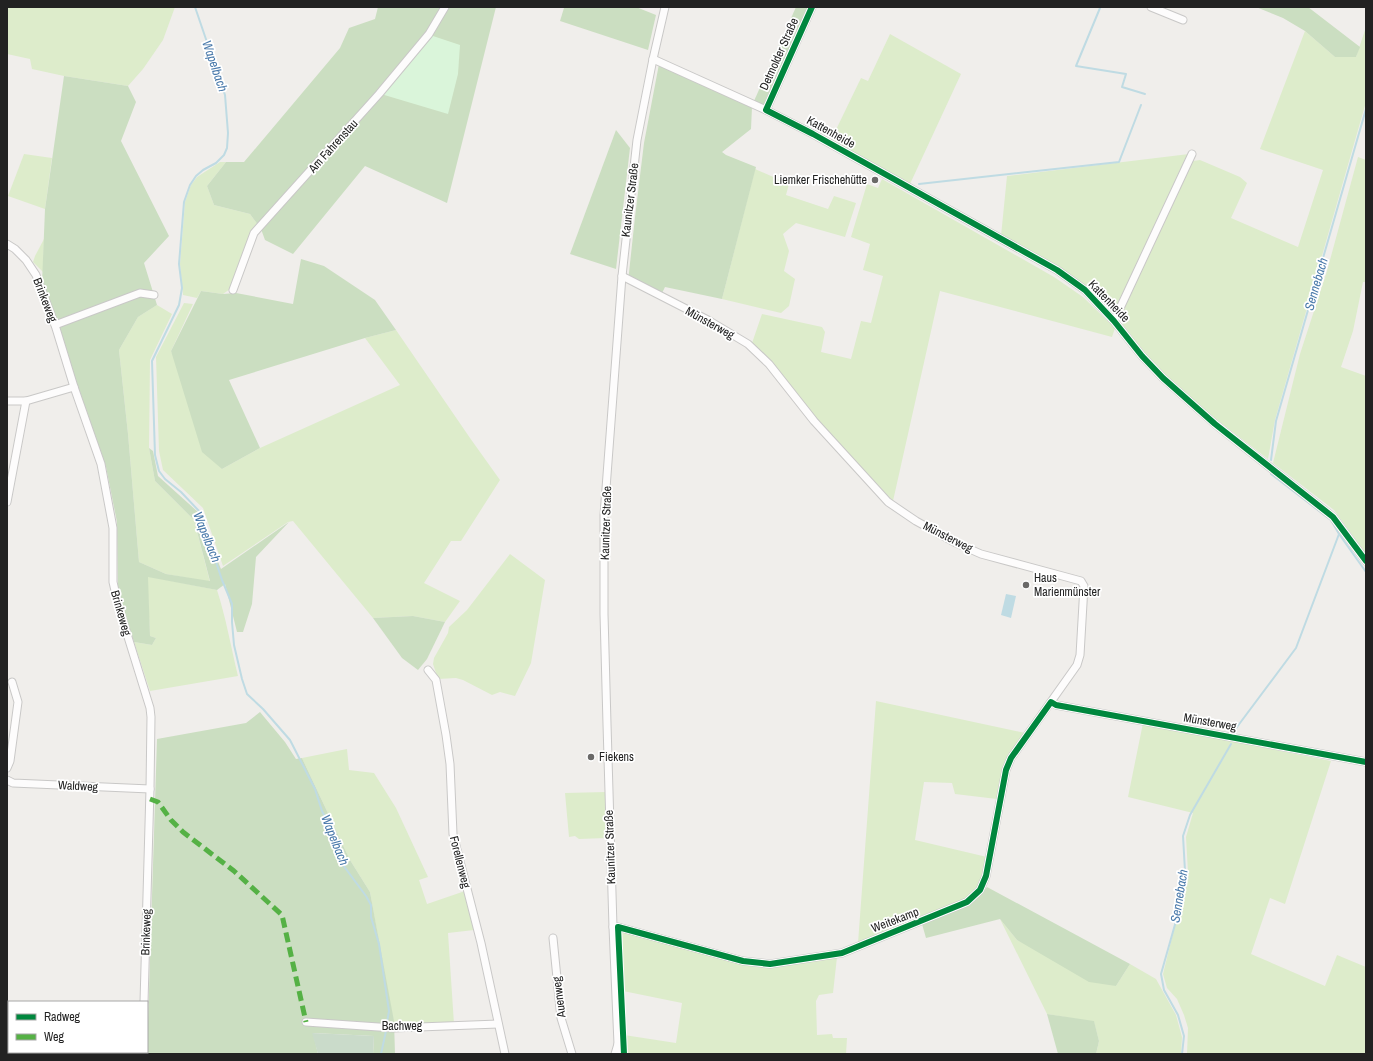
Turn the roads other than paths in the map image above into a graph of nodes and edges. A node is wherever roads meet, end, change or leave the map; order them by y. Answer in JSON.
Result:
{"nodes":[{"id":1,"x":446,"y":7,"type":"edge"},
{"id":2,"x":665,"y":7,"type":"edge"},
{"id":3,"x":812,"y":7,"type":"edge"},
{"id":4,"x":1151,"y":7,"type":"edge"},
{"id":5,"x":1183,"y":20,"type":"dead end"},
{"id":6,"x":653,"y":59,"type":"junction"},
{"id":7,"x":766,"y":110,"type":"junction"},
{"id":8,"x":1192,"y":154,"type":"dead end"},
{"id":9,"x":7,"y":244,"type":"edge"},
{"id":10,"x":622,"y":276,"type":"junction"},
{"id":11,"x":233,"y":290,"type":"dead end"},
{"id":12,"x":154,"y":295,"type":"dead end"},
{"id":13,"x":1114,"y":321,"type":"junction"},
{"id":14,"x":55,"y":325,"type":"junction"},
{"id":15,"x":74,"y":387,"type":"junction"},
{"id":16,"x":7,"y":401,"type":"edge"},
{"id":17,"x":26,"y":401,"type":"junction"},
{"id":18,"x":7,"y":502,"type":"edge"},
{"id":19,"x":1366,"y":561,"type":"edge"},
{"id":20,"x":428,"y":670,"type":"dead end"},
{"id":21,"x":12,"y":682,"type":"dead end"},
{"id":22,"x":1051,"y":702,"type":"junction"},
{"id":23,"x":1366,"y":762,"type":"edge"},
{"id":24,"x":7,"y":768,"type":"edge"},
{"id":25,"x":7,"y":780,"type":"edge"},
{"id":26,"x":150,"y":789,"type":"junction"},
{"id":27,"x":613,"y":927,"type":"junction"},
{"id":28,"x":553,"y":938,"type":"dead end"},
{"id":29,"x":144,"y":1001,"type":"edge"},
{"id":30,"x":306,"y":1022,"type":"dead end"},
{"id":31,"x":498,"y":1024,"type":"junction"},
{"id":32,"x":618,"y":1044,"type":"junction"},
{"id":33,"x":505,"y":1054,"type":"edge"},
{"id":34,"x":572,"y":1054,"type":"edge"},
{"id":35,"x":615,"y":1054,"type":"edge"},
{"id":36,"x":620,"y":1054,"type":"edge"}],
"edges":[{"from":1,"to":11,"type":"street","name":"Am Fahrenstau"},
{"from":2,"to":6,"type":"street","name":"Kaunitzer Straße"},
{"from":3,"to":7,"type":"street","name":"Detmolder Straße"},
{"from":4,"to":5,"type":"street"},
{"from":6,"to":7,"type":"street","name":"Kattenheide"},
{"from":6,"to":10,"type":"street","name":"Kaunitzer Straße"},
{"from":7,"to":13,"type":"street","name":"Kattenheide"},
{"from":8,"to":13,"type":"street"},
{"from":9,"to":14,"type":"street","name":"Brinkeweg"},
{"from":10,"to":22,"type":"street","name":"Münsterweg"},
{"from":10,"to":27,"type":"street","name":"Kaunitzer Straße"},
{"from":12,"to":14,"type":"street"},
{"from":13,"to":19,"type":"street","name":"Kattenheide"},
{"from":14,"to":15,"type":"street","name":"Brinkeweg"},
{"from":15,"to":17,"type":"street"},
{"from":15,"to":26,"type":"street","name":"Brinkeweg"},
{"from":16,"to":17,"type":"street"},
{"from":17,"to":18,"type":"street"},
{"from":20,"to":31,"type":"street","name":"Forellenweg"},
{"from":21,"to":24,"type":"street"},
{"from":22,"to":23,"type":"street","name":"Münsterweg"},
{"from":22,"to":27,"type":"street","name":"Weitekamp"},
{"from":25,"to":26,"type":"street","name":"Waldweg"},
{"from":26,"to":29,"type":"street","name":"Brinkeweg"},
{"from":27,"to":32,"type":"street","name":"Kaunitzer Straße"},
{"from":28,"to":34,"type":"street","name":"Auenweg"},
{"from":30,"to":31,"type":"street","name":"Bachweg"},
{"from":31,"to":33,"type":"street","name":"Forellenweg"},
{"from":32,"to":35,"type":"street","name":"Kaunitzer Straße"},
{"from":32,"to":36,"type":"street","name":"Kaunitzer Straße"}]}
